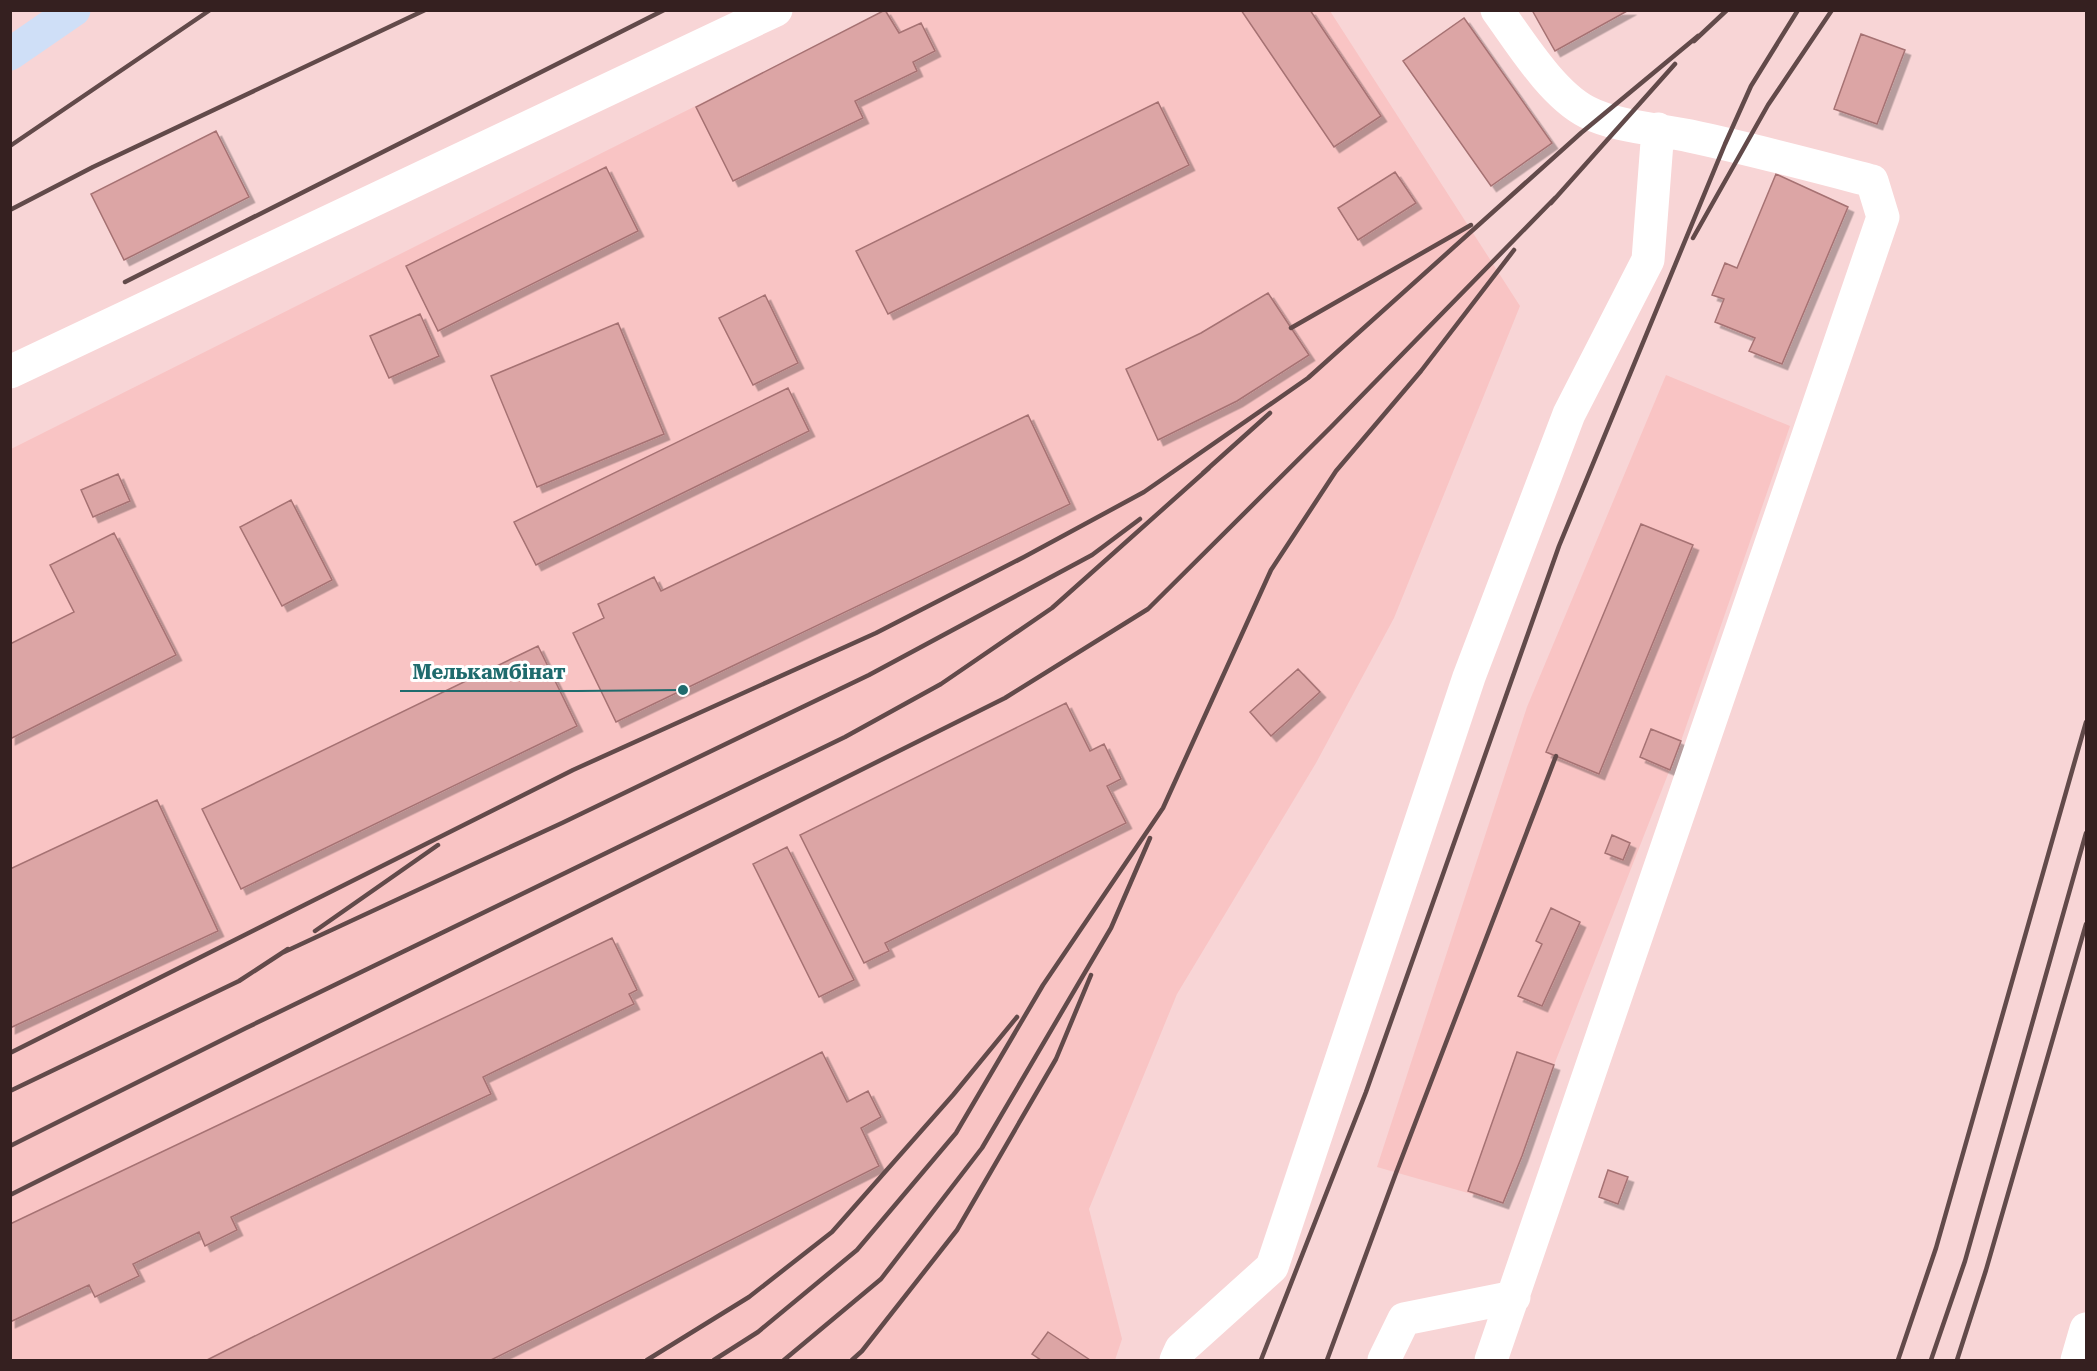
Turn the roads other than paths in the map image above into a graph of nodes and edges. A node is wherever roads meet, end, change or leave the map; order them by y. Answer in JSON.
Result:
{"nodes":[{"id":1,"x":74,"y":10,"type":"edge"},
{"id":2,"x":776,"y":10,"type":"edge"},
{"id":3,"x":1497,"y":10,"type":"edge"},
{"id":4,"x":10,"y":54,"type":"edge"},
{"id":5,"x":1658,"y":129,"type":"junction"},
{"id":6,"x":10,"y":372,"type":"edge"},
{"id":7,"x":1514,"y":1297,"type":"junction"},
{"id":8,"x":2086,"y":1329,"type":"edge"},
{"id":9,"x":1176,"y":1360,"type":"edge"},
{"id":10,"x":1384,"y":1360,"type":"edge"},
{"id":11,"x":1491,"y":1360,"type":"edge"},
{"id":12,"x":2077,"y":1360,"type":"edge"}],
"edges":[{"from":1,"to":4,"type":"main road"},
{"from":2,"to":6,"type":"street"},
{"from":3,"to":5,"type":"street"},
{"from":5,"to":7,"type":"street"},
{"from":5,"to":9,"type":"street"},
{"from":7,"to":10,"type":"street"},
{"from":7,"to":11,"type":"street"},
{"from":8,"to":12,"type":"street"}]}
